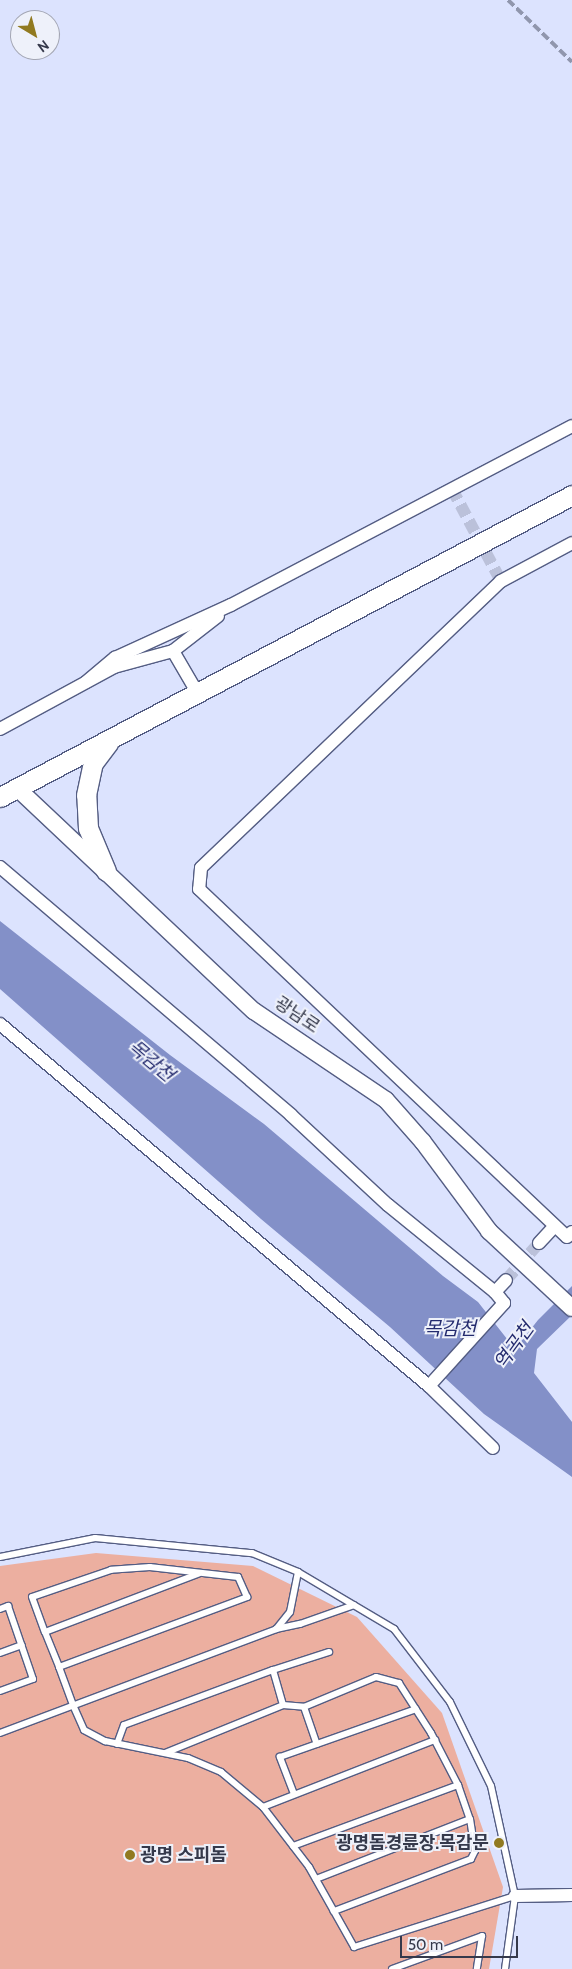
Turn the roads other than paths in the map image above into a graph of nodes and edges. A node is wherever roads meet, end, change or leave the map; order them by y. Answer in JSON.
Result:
{"nodes":[{"id":1,"x":572,"y":426,"type":"edge"},
{"id":2,"x":572,"y":495,"type":"edge"},
{"id":3,"x":572,"y":543,"type":"edge"},
{"id":4,"x":231,"y":605,"type":"junction"},
{"id":5,"x":173,"y":651,"type":"junction"},
{"id":6,"x":86,"y":682,"type":"junction"},
{"id":7,"x":197,"y":692,"type":"junction"},
{"id":8,"x":0,"y":729,"type":"edge"},
{"id":9,"x":116,"y":735,"type":"junction"},
{"id":10,"x":17,"y":788,"type":"junction"},
{"id":11,"x":0,"y":797,"type":"edge"},
{"id":12,"x":0,"y":867,"type":"edge"},
{"id":13,"x":106,"y":871,"type":"junction"},
{"id":14,"x":0,"y":1024,"type":"edge"},
{"id":15,"x":555,"y":1226,"type":"junction"},
{"id":16,"x":572,"y":1232,"type":"edge"},
{"id":17,"x":539,"y":1243,"type":"tunnel mouth"},
{"id":18,"x":506,"y":1280,"type":"tunnel mouth"},
{"id":19,"x":495,"y":1292,"type":"junction"},
{"id":20,"x":572,"y":1308,"type":"edge"},
{"id":21,"x":429,"y":1386,"type":"junction"},
{"id":22,"x":493,"y":1448,"type":"dead end"},
{"id":23,"x":0,"y":1557,"type":"edge"},
{"id":24,"x":202,"y":1572,"type":"junction"},
{"id":25,"x":298,"y":1572,"type":"junction"},
{"id":26,"x":354,"y":1605,"type":"junction"},
{"id":27,"x":0,"y":1608,"type":"edge"},
{"id":28,"x":276,"y":1629,"type":"junction"},
{"id":29,"x":45,"y":1632,"type":"junction"},
{"id":30,"x":22,"y":1646,"type":"junction"},
{"id":31,"x":329,"y":1652,"type":"dead end"},
{"id":32,"x":0,"y":1653,"type":"edge"},
{"id":33,"x":59,"y":1667,"type":"junction"},
{"id":34,"x":273,"y":1670,"type":"junction"},
{"id":35,"x":0,"y":1691,"type":"edge"},
{"id":36,"x":73,"y":1705,"type":"junction"},
{"id":37,"x":283,"y":1705,"type":"junction"},
{"id":38,"x":304,"y":1707,"type":"junction"},
{"id":39,"x":416,"y":1709,"type":"junction"},
{"id":40,"x":0,"y":1733,"type":"edge"},
{"id":41,"x":435,"y":1740,"type":"junction"},
{"id":42,"x":118,"y":1744,"type":"junction"},
{"id":43,"x":317,"y":1744,"type":"junction"},
{"id":44,"x":164,"y":1754,"type":"junction"},
{"id":45,"x":458,"y":1785,"type":"junction"},
{"id":46,"x":294,"y":1794,"type":"junction"},
{"id":47,"x":263,"y":1807,"type":"junction"},
{"id":48,"x":470,"y":1819,"type":"junction"},
{"id":49,"x":293,"y":1846,"type":"junction"},
{"id":50,"x":316,"y":1879,"type":"junction"},
{"id":51,"x":572,"y":1895,"type":"edge"},
{"id":52,"x":515,"y":1896,"type":"junction"},
{"id":53,"x":334,"y":1911,"type":"junction"},
{"id":54,"x":392,"y":1969,"type":"edge"},
{"id":55,"x":477,"y":1969,"type":"edge"},
{"id":56,"x":505,"y":1969,"type":"edge"}],
"edges":[{"from":1,"to":4,"type":"street"},
{"from":2,"to":7,"type":"main road"},
{"from":3,"to":15,"type":"street"},
{"from":4,"to":5,"type":"street"},
{"from":4,"to":6,"type":"street"},
{"from":5,"to":6,"type":"street"},
{"from":5,"to":7,"type":"street"},
{"from":6,"to":8,"type":"street"},
{"from":7,"to":9,"type":"main road"},
{"from":9,"to":10,"type":"main road"},
{"from":9,"to":13,"type":"main road"},
{"from":10,"to":11,"type":"main road"},
{"from":10,"to":13,"type":"street","name":"광남로"},
{"from":12,"to":19,"type":"street"},
{"from":13,"to":20,"type":"street","name":"광남로"},
{"from":14,"to":21,"type":"street"},
{"from":15,"to":16,"type":"street"},
{"from":15,"to":17,"type":"street"},
{"from":18,"to":19,"type":"street"},
{"from":19,"to":21,"type":"street"},
{"from":21,"to":22,"type":"street"},
{"from":23,"to":25,"type":"lane"},
{"from":24,"to":29,"type":"lane"},
{"from":24,"to":29,"type":"lane"},
{"from":24,"to":33,"type":"lane"},
{"from":25,"to":26,"type":"lane"},
{"from":25,"to":28,"type":"lane"},
{"from":26,"to":28,"type":"lane"},
{"from":26,"to":52,"type":"lane"},
{"from":27,"to":30,"type":"lane"},
{"from":28,"to":36,"type":"lane"},
{"from":29,"to":33,"type":"lane"},
{"from":30,"to":32,"type":"lane"},
{"from":30,"to":35,"type":"lane"},
{"from":31,"to":34,"type":"lane"},
{"from":33,"to":36,"type":"lane"},
{"from":34,"to":37,"type":"lane"},
{"from":34,"to":42,"type":"lane"},
{"from":36,"to":40,"type":"lane"},
{"from":36,"to":42,"type":"lane"},
{"from":37,"to":38,"type":"lane"},
{"from":37,"to":44,"type":"lane"},
{"from":38,"to":39,"type":"lane"},
{"from":38,"to":43,"type":"lane"},
{"from":39,"to":41,"type":"lane"},
{"from":39,"to":43,"type":"lane"},
{"from":41,"to":45,"type":"lane"},
{"from":41,"to":46,"type":"lane"},
{"from":42,"to":44,"type":"lane"},
{"from":43,"to":46,"type":"lane"},
{"from":44,"to":47,"type":"lane"},
{"from":45,"to":48,"type":"lane"},
{"from":45,"to":49,"type":"lane"},
{"from":46,"to":47,"type":"lane"},
{"from":47,"to":49,"type":"lane"},
{"from":48,"to":50,"type":"lane"},
{"from":48,"to":53,"type":"lane"},
{"from":49,"to":50,"type":"lane"},
{"from":50,"to":53,"type":"lane"},
{"from":51,"to":52,"type":"street"},
{"from":52,"to":53,"type":"lane"},
{"from":52,"to":56,"type":"lane"},
{"from":54,"to":55,"type":"lane"}]}
